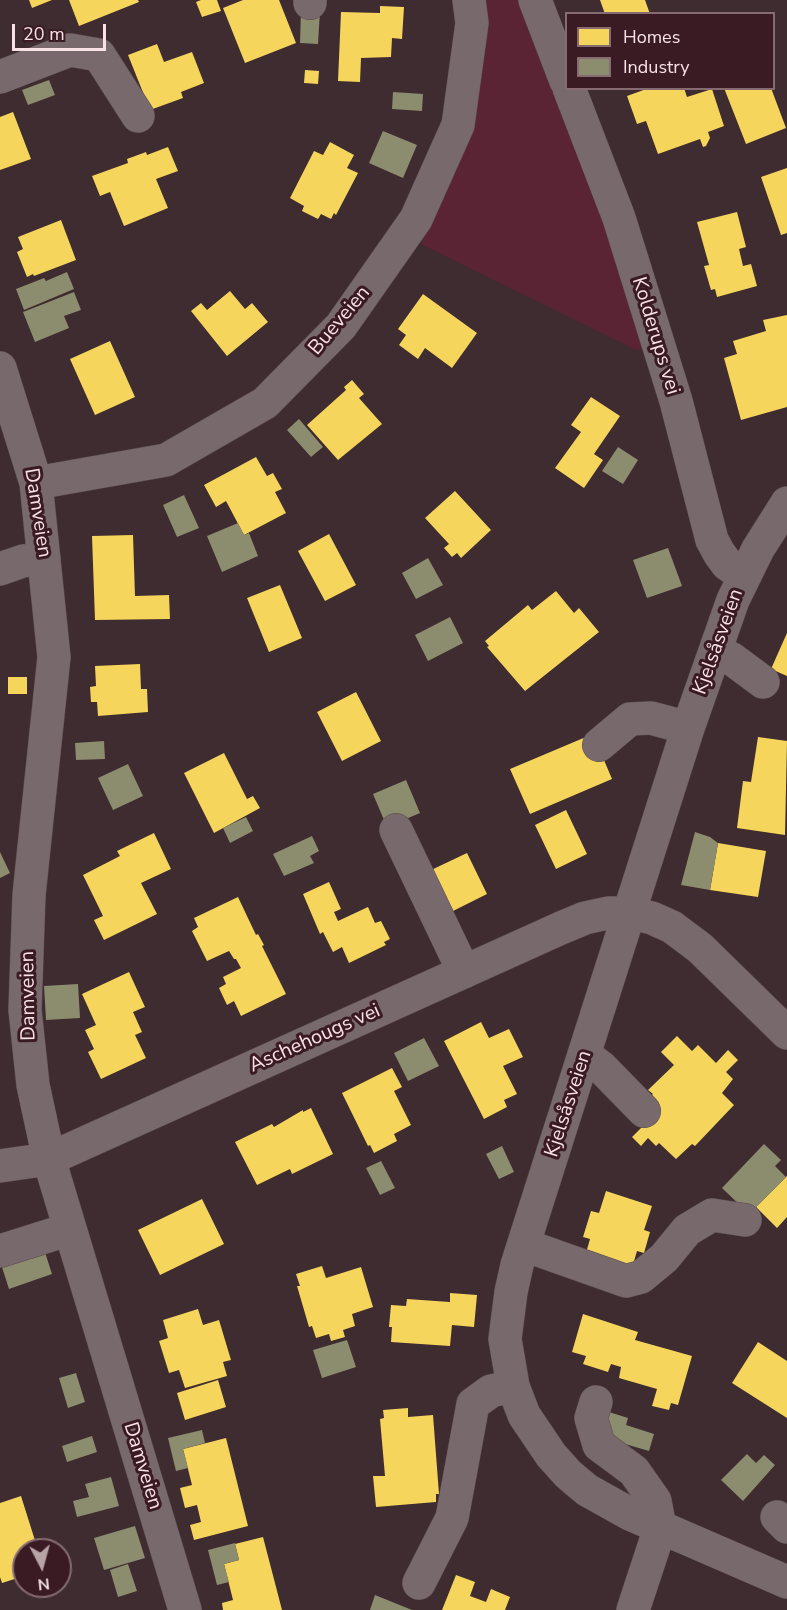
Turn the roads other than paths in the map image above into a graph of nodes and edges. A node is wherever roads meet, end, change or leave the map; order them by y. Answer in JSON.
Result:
{"nodes":[{"id":1,"x":469,"y":0,"type":"edge"},
{"id":2,"x":535,"y":0,"type":"edge"},
{"id":3,"x":565,"y":76,"type":"edge"},
{"id":4,"x":0,"y":77,"type":"edge"},
{"id":5,"x":570,"y":90,"type":"edge"},
{"id":6,"x":138,"y":116,"type":"dead end"},
{"id":7,"x":0,"y":368,"type":"edge"},
{"id":8,"x":36,"y":483,"type":"junction"},
{"id":9,"x":787,"y":503,"type":"edge"},
{"id":10,"x":44,"y":558,"type":"junction"},
{"id":11,"x":0,"y":569,"type":"edge"},
{"id":12,"x":744,"y":576,"type":"junction"},
{"id":13,"x":715,"y":651,"type":"junction"},
{"id":14,"x":763,"y":682,"type":"dead end"},
{"id":15,"x":688,"y":728,"type":"junction"},
{"id":16,"x":599,"y":745,"type":"dead end"},
{"id":17,"x":396,"y":830,"type":"dead end"},
{"id":18,"x":630,"y":913,"type":"junction"},
{"id":19,"x":464,"y":972,"type":"junction"},
{"id":20,"x":787,"y":1033,"type":"edge"},
{"id":21,"x":584,"y":1054,"type":"junction"},
{"id":22,"x":644,"y":1111,"type":"dead end"},
{"id":23,"x":49,"y":1159,"type":"junction"},
{"id":24,"x":0,"y":1166,"type":"edge"},
{"id":25,"x":745,"y":1220,"type":"dead end"},
{"id":26,"x":70,"y":1229,"type":"junction"},
{"id":27,"x":524,"y":1245,"type":"junction"},
{"id":28,"x":0,"y":1251,"type":"edge"},
{"id":29,"x":513,"y":1386,"type":"junction"},
{"id":30,"x":596,"y":1402,"type":"dead end"},
{"id":31,"x":660,"y":1528,"type":"junction"},
{"id":32,"x":787,"y":1582,"type":"edge"},
{"id":33,"x":419,"y":1583,"type":"dead end"},
{"id":34,"x":185,"y":1610,"type":"edge"},
{"id":35,"x":633,"y":1610,"type":"edge"}],
"edges":[{"from":1,"to":8,"type":"street","name":"Bueveien"},
{"from":2,"to":3,"type":"street"},
{"from":4,"to":6,"type":"street"},
{"from":5,"to":12,"type":"street","name":"Kolderups vei"},
{"from":7,"to":8,"type":"street","name":"Damveien"},
{"from":8,"to":10,"type":"street","name":"Damveien"},
{"from":9,"to":12,"type":"street","name":"Kjelsåsveien"},
{"from":10,"to":11,"type":"street"},
{"from":10,"to":23,"type":"street","name":"Damveien"},
{"from":12,"to":13,"type":"street","name":"Kjelsåsveien"},
{"from":13,"to":14,"type":"street"},
{"from":13,"to":15,"type":"street","name":"Kjelsåsveien"},
{"from":15,"to":16,"type":"street"},
{"from":15,"to":18,"type":"street","name":"Kjelsåsveien"},
{"from":17,"to":19,"type":"street"},
{"from":18,"to":19,"type":"street","name":"Aschehougs vei"},
{"from":18,"to":20,"type":"street","name":"Aschehougs vei"},
{"from":18,"to":21,"type":"street","name":"Kjelsåsveien"},
{"from":19,"to":23,"type":"street","name":"Aschehougs vei"},
{"from":21,"to":22,"type":"street"},
{"from":21,"to":27,"type":"street","name":"Kjelsåsveien"},
{"from":23,"to":24,"type":"street","name":"Aschehougs vei"},
{"from":23,"to":26,"type":"street","name":"Damveien"},
{"from":25,"to":27,"type":"street"},
{"from":26,"to":28,"type":"street"},
{"from":26,"to":34,"type":"street","name":"Damveien"},
{"from":27,"to":29,"type":"street","name":"Kjelsåsveien"},
{"from":29,"to":31,"type":"street","name":"Kjelsåsveien"},
{"from":29,"to":33,"type":"street"},
{"from":30,"to":31,"type":"street"},
{"from":31,"to":32,"type":"street","name":"Kjelsåsveien"},
{"from":31,"to":35,"type":"street"}]}
